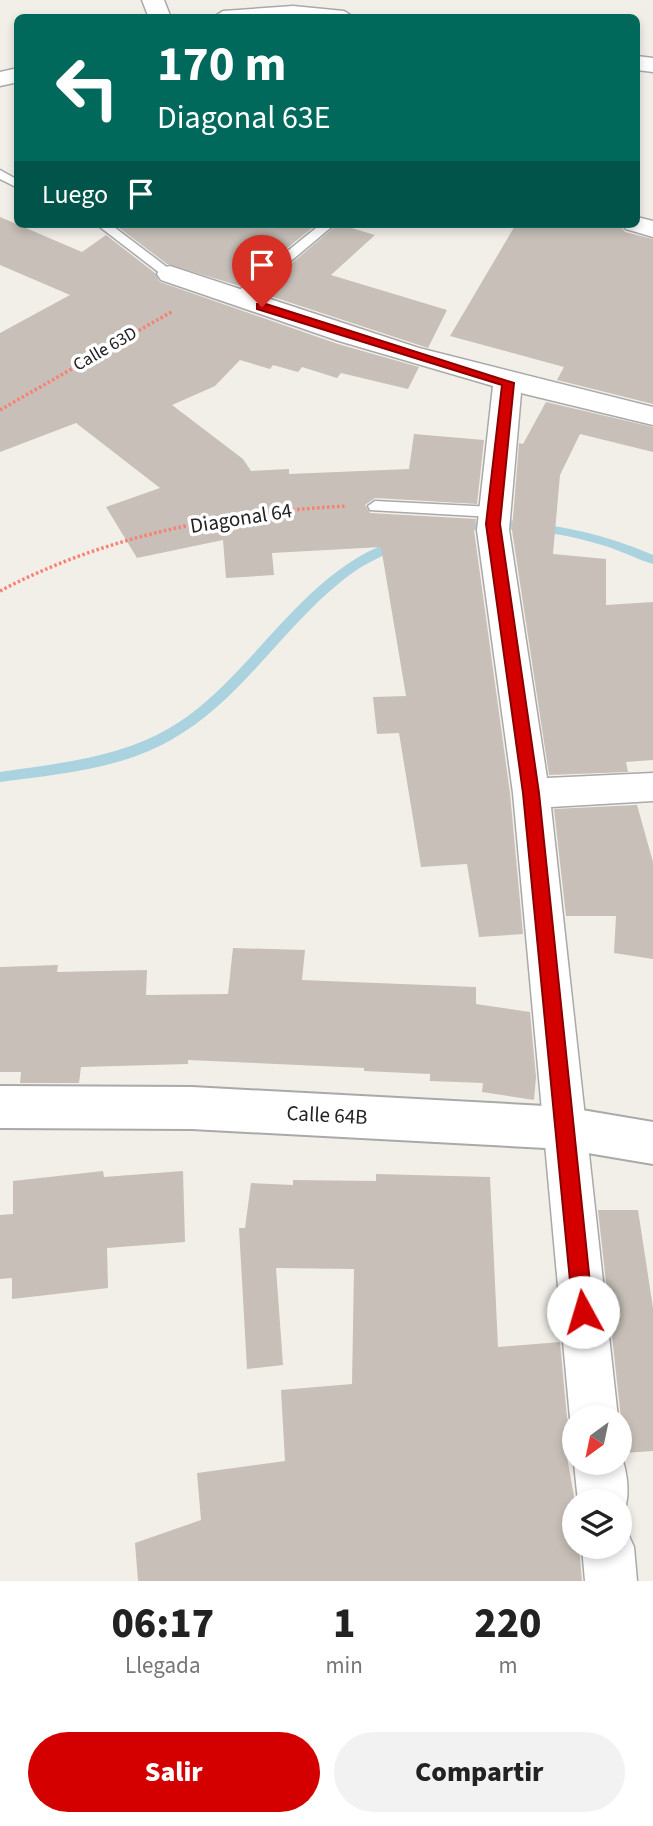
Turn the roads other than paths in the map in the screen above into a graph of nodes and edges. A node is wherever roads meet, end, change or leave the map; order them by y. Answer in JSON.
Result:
{"nodes":[{"id":1,"x":279,"y":14,"type":"edge"},
{"id":2,"x":303,"y":14,"type":"edge"},
{"id":3,"x":107,"y":228,"type":"edge"},
{"id":4,"x":323,"y":228,"type":"edge"},
{"id":5,"x":170,"y":274,"type":"joint"},
{"id":6,"x":224,"y":294,"type":"junction"},
{"id":7,"x":508,"y":383,"type":"junction"},
{"id":8,"x":653,"y":416,"type":"edge"},
{"id":9,"x":375,"y":506,"type":"road end"},
{"id":10,"x":493,"y":522,"type":"junction"},
{"id":11,"x":653,"y":787,"type":"edge"},
{"id":12,"x":531,"y":793,"type":"junction"},
{"id":13,"x":0,"y":1107,"type":"edge"},
{"id":14,"x":564,"y":1128,"type":"junction"},
{"id":15,"x":653,"y":1143,"type":"edge"},
{"id":16,"x":593,"y":1405,"type":"edge"},
{"id":17,"x":609,"y":1559,"type":"edge"},
{"id":18,"x":611,"y":1581,"type":"edge"}],
"edges":[{"from":1,"to":2,"type":"street"},
{"from":3,"to":5,"type":"lane"},
{"from":4,"to":6,"type":"lane"},
{"from":5,"to":6,"type":"street"},
{"from":6,"to":7,"type":"street"},
{"from":7,"to":8,"type":"street"},
{"from":7,"to":10,"type":"street"},
{"from":9,"to":10,"type":"lane"},
{"from":10,"to":12,"type":"street"},
{"from":11,"to":12,"type":"street"},
{"from":12,"to":14,"type":"street"},
{"from":13,"to":14,"type":"street","name":"Calle 64B"},
{"from":14,"to":15,"type":"street","name":"Calle 64B"},
{"from":14,"to":16,"type":"street"},
{"from":17,"to":18,"type":"street"}]}
